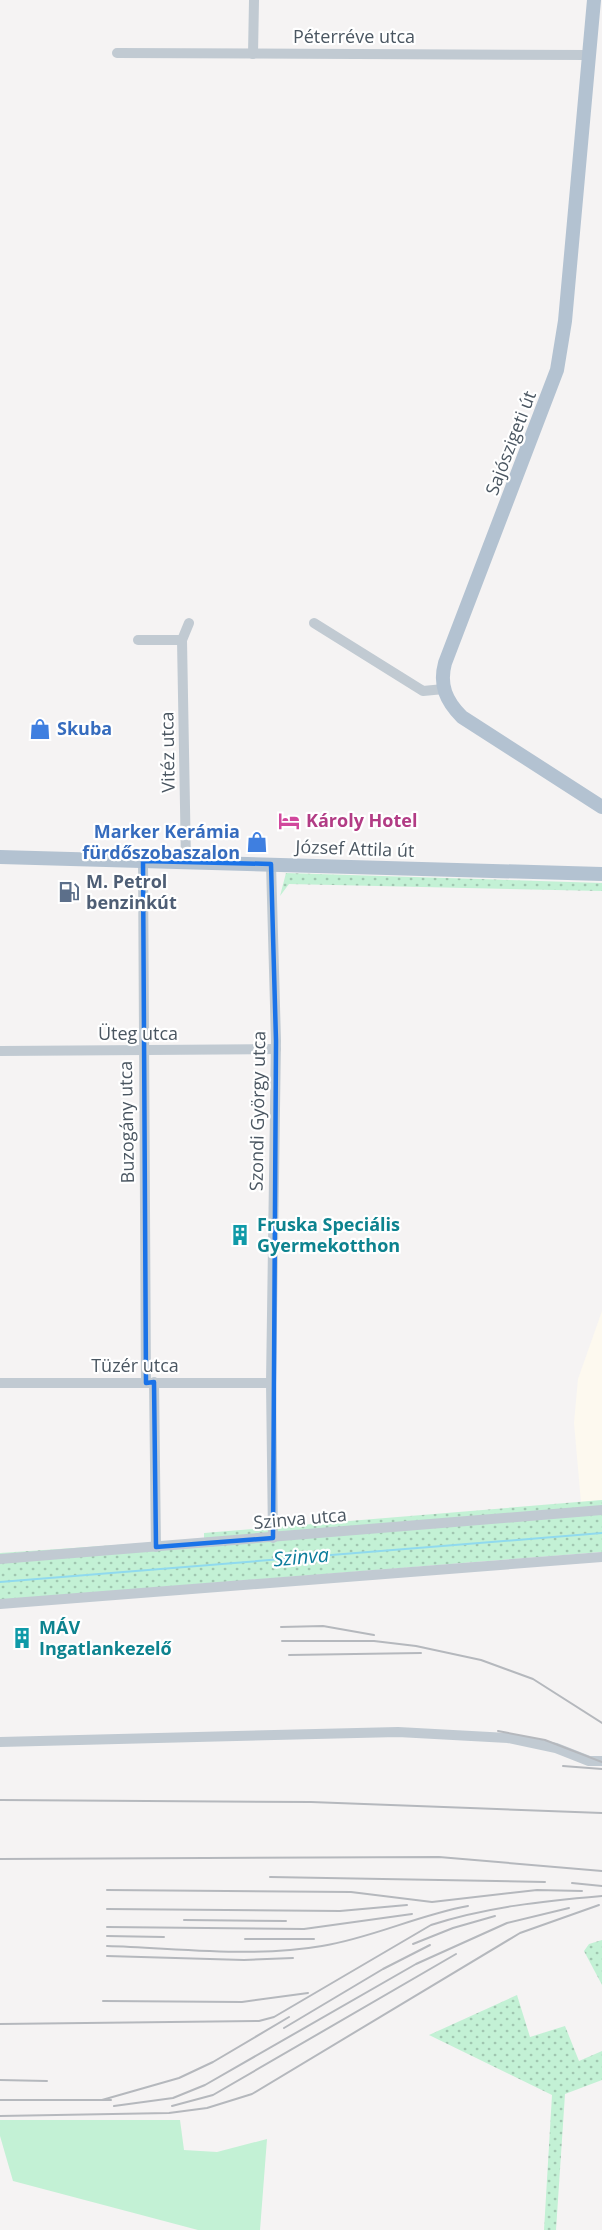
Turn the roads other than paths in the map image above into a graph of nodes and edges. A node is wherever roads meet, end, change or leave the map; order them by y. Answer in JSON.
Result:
{"nodes":[{"id":1,"x":254,"y":0,"type":"edge"},
{"id":2,"x":594,"y":0,"type":"edge"},
{"id":3,"x":117,"y":53,"type":"dead end"},
{"id":4,"x":252,"y":54,"type":"junction"},
{"id":5,"x":590,"y":55,"type":"junction"},
{"id":6,"x":189,"y":623,"type":"dead end"},
{"id":7,"x":314,"y":624,"type":"dead end"},
{"id":8,"x":138,"y":640,"type":"dead end"},
{"id":9,"x":182,"y":640,"type":"junction"},
{"id":10,"x":444,"y":689,"type":"junction"},
{"id":11,"x":602,"y":807,"type":"edge"},
{"id":12,"x":0,"y":857,"type":"edge"},
{"id":13,"x":143,"y":861,"type":"junction"},
{"id":14,"x":186,"y":862,"type":"junction"},
{"id":15,"x":271,"y":864,"type":"junction"},
{"id":16,"x":600,"y":870,"type":"edge"},
{"id":17,"x":276,"y":1049,"type":"junction"},
{"id":18,"x":143,"y":1050,"type":"junction"},
{"id":19,"x":0,"y":1051,"type":"edge"},
{"id":20,"x":0,"y":1383,"type":"edge"},
{"id":21,"x":150,"y":1383,"type":"junction"},
{"id":22,"x":271,"y":1383,"type":"junction"},
{"id":23,"x":602,"y":1510,"type":"edge"},
{"id":24,"x":273,"y":1538,"type":"junction"},
{"id":25,"x":156,"y":1547,"type":"junction"},
{"id":26,"x":602,"y":1557,"type":"edge"},
{"id":27,"x":0,"y":1559,"type":"edge"},
{"id":28,"x":0,"y":1605,"type":"edge"},
{"id":29,"x":0,"y":1742,"type":"edge"},
{"id":30,"x":602,"y":1761,"type":"edge"}],
"edges":[{"from":1,"to":4,"type":"street"},
{"from":2,"to":5,"type":"main road","name":"Sajószigeti út"},
{"from":3,"to":4,"type":"street","name":"Péterréve utca"},
{"from":4,"to":5,"type":"street","name":"Péterréve utca"},
{"from":5,"to":10,"type":"main road","name":"Sajószigeti út"},
{"from":6,"to":9,"type":"street","name":"Vitéz utca"},
{"from":7,"to":10,"type":"street"},
{"from":8,"to":9,"type":"street"},
{"from":9,"to":14,"type":"street","name":"Vitéz utca"},
{"from":10,"to":11,"type":"main road"},
{"from":12,"to":13,"type":"main road","name":"József Attila út"},
{"from":13,"to":14,"type":"main road","name":"József Attila út"},
{"from":13,"to":18,"type":"street","name":"Buzogány utca"},
{"from":14,"to":15,"type":"main road","name":"József Attila út"},
{"from":15,"to":16,"type":"main road","name":"József Attila út"},
{"from":15,"to":17,"type":"street","name":"Szondi György utca"},
{"from":17,"to":18,"type":"street","name":"Üteg utca"},
{"from":17,"to":22,"type":"street","name":"Szondi György utca"},
{"from":18,"to":19,"type":"street","name":"Üteg utca"},
{"from":18,"to":21,"type":"street","name":"Buzogány utca"},
{"from":20,"to":21,"type":"street","name":"Tüzér utca"},
{"from":21,"to":22,"type":"street","name":"Tüzér utca"},
{"from":21,"to":25,"type":"street","name":"Buzogány utca"},
{"from":22,"to":24,"type":"street","name":"Szondi György utca"},
{"from":23,"to":24,"type":"street","name":"Szinva utca"},
{"from":24,"to":25,"type":"street","name":"Szinva utca"},
{"from":25,"to":27,"type":"street","name":"Szinva utca"},
{"from":26,"to":28,"type":"street"},
{"from":29,"to":30,"type":"street"}]}
